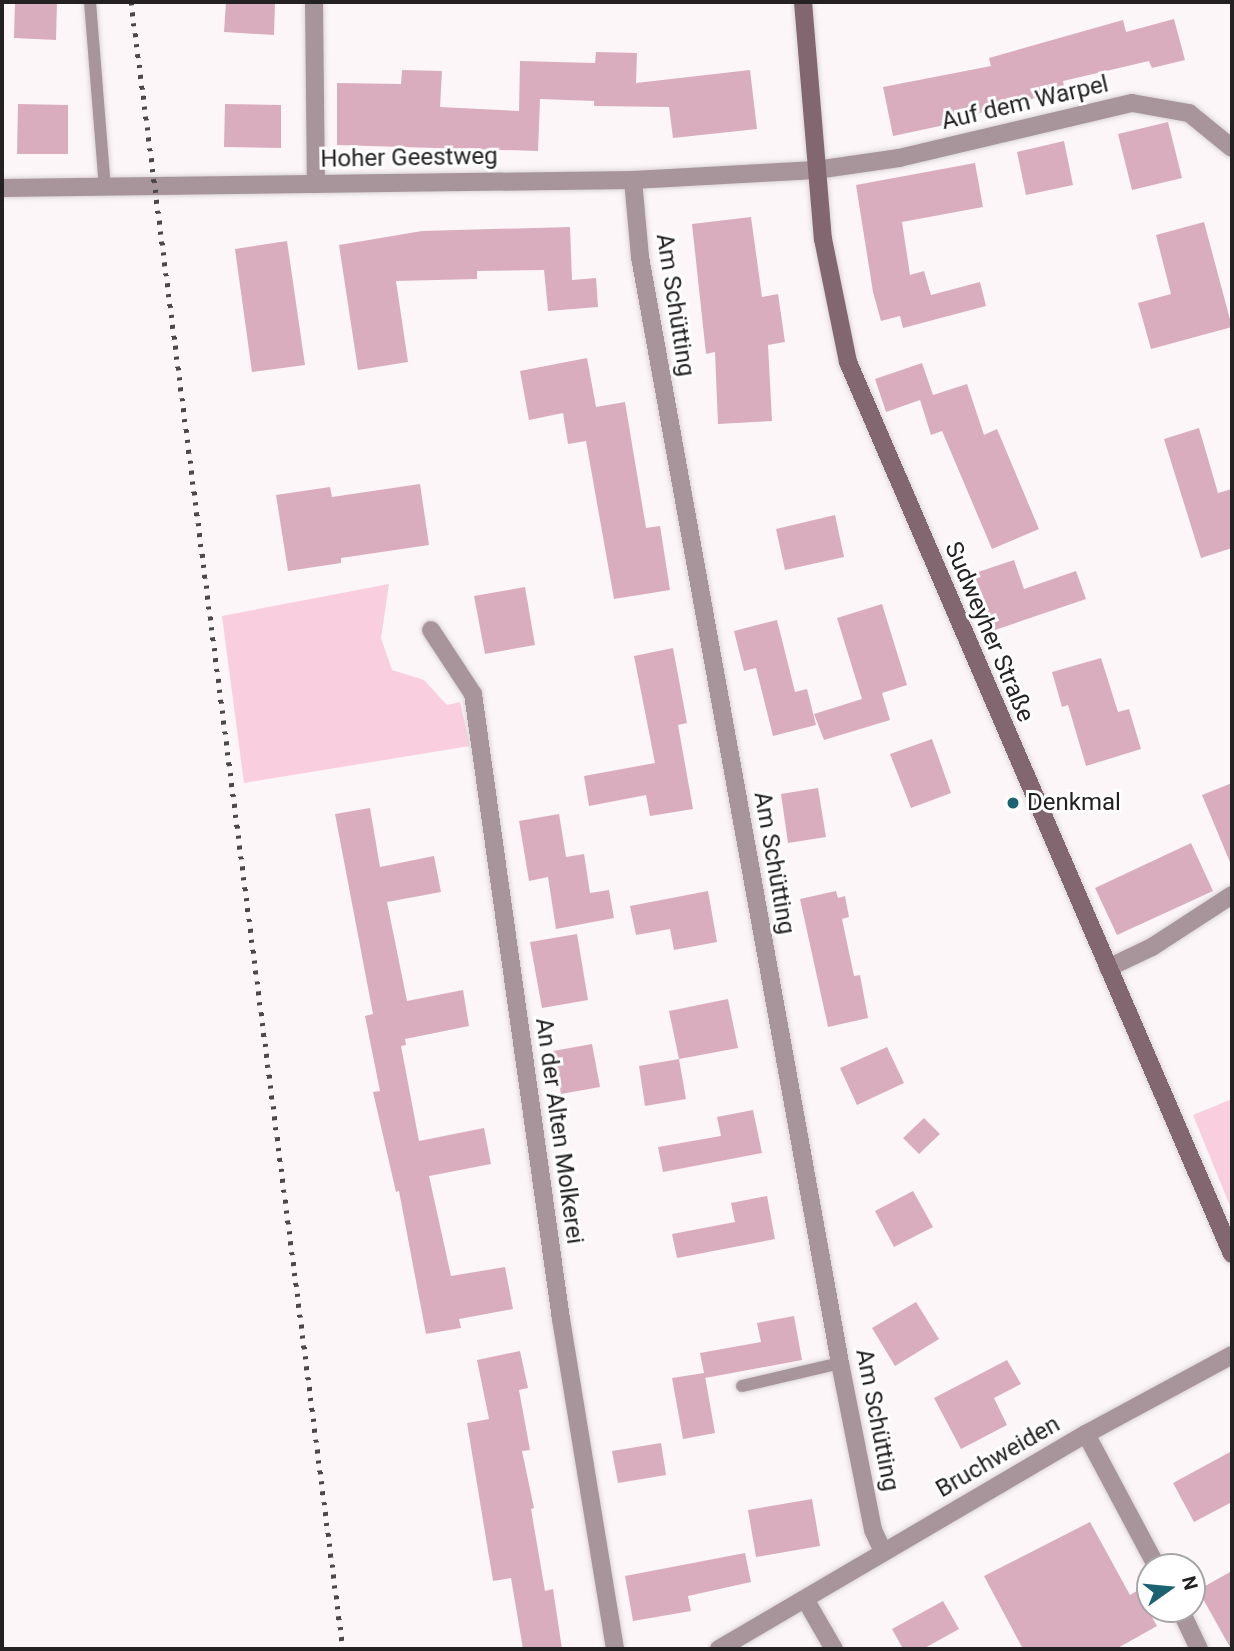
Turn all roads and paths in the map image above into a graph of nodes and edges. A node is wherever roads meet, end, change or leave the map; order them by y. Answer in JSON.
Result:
{"nodes":[{"id":1,"x":90,"y":2,"type":"edge"},
{"id":2,"x":314,"y":2,"type":"edge"},
{"id":3,"x":803,"y":2,"type":"edge"},
{"id":4,"x":1232,"y":148,"type":"edge"},
{"id":5,"x":816,"y":170,"type":"junction"},
{"id":6,"x":633,"y":180,"type":"junction"},
{"id":7,"x":316,"y":184,"type":"junction"},
{"id":8,"x":105,"y":187,"type":"junction"},
{"id":9,"x":2,"y":188,"type":"edge"},
{"id":10,"x":431,"y":630,"type":"dead end"},
{"id":11,"x":1232,"y":895,"type":"edge"},
{"id":12,"x":1108,"y":968,"type":"junction"},
{"id":13,"x":1232,"y":1254,"type":"edge"},
{"id":14,"x":1232,"y":1355,"type":"edge"},
{"id":15,"x":840,"y":1363,"type":"junction"},
{"id":16,"x":742,"y":1386,"type":"dead end"},
{"id":17,"x":1086,"y":1434,"type":"junction"},
{"id":18,"x":883,"y":1551,"type":"junction"},
{"id":19,"x":1150,"y":1553,"type":"edge"},
{"id":20,"x":805,"y":1599,"type":"junction"},
{"id":21,"x":1186,"y":1623,"type":"edge"},
{"id":22,"x":1197,"y":1648,"type":"edge"},
{"id":23,"x":615,"y":1649,"type":"edge"},
{"id":24,"x":719,"y":1649,"type":"edge"},
{"id":25,"x":834,"y":1649,"type":"edge"}],
"edges":[{"from":1,"to":8,"type":"lane"},
{"from":2,"to":7,"type":"street"},
{"from":3,"to":5,"type":"street","name":"Sudweyher Straße"},
{"from":4,"to":5,"type":"street","name":"Auf dem Warpel"},
{"from":5,"to":6,"type":"street","name":"Hoher Geestweg"},
{"from":5,"to":12,"type":"street","name":"Sudweyher Straße"},
{"from":6,"to":7,"type":"street","name":"Hoher Geestweg"},
{"from":6,"to":15,"type":"street","name":"Am Schütting"},
{"from":7,"to":8,"type":"street","name":"Hoher Geestweg"},
{"from":8,"to":9,"type":"street","name":"Hoher Geestweg"},
{"from":10,"to":23,"type":"street","name":"An der Alten Molkerei"},
{"from":11,"to":12,"type":"street"},
{"from":12,"to":13,"type":"street","name":"Sudweyher Straße"},
{"from":14,"to":17,"type":"street","name":"Bruchweiden"},
{"from":15,"to":16,"type":"lane"},
{"from":15,"to":18,"type":"street","name":"Am Schütting"},
{"from":17,"to":18,"type":"street","name":"Bruchweiden"},
{"from":17,"to":19,"type":"street"},
{"from":18,"to":20,"type":"street","name":"Bruchweiden"},
{"from":20,"to":24,"type":"street","name":"Bruchweiden"},
{"from":20,"to":25,"type":"street"},
{"from":21,"to":22,"type":"street"}]}
